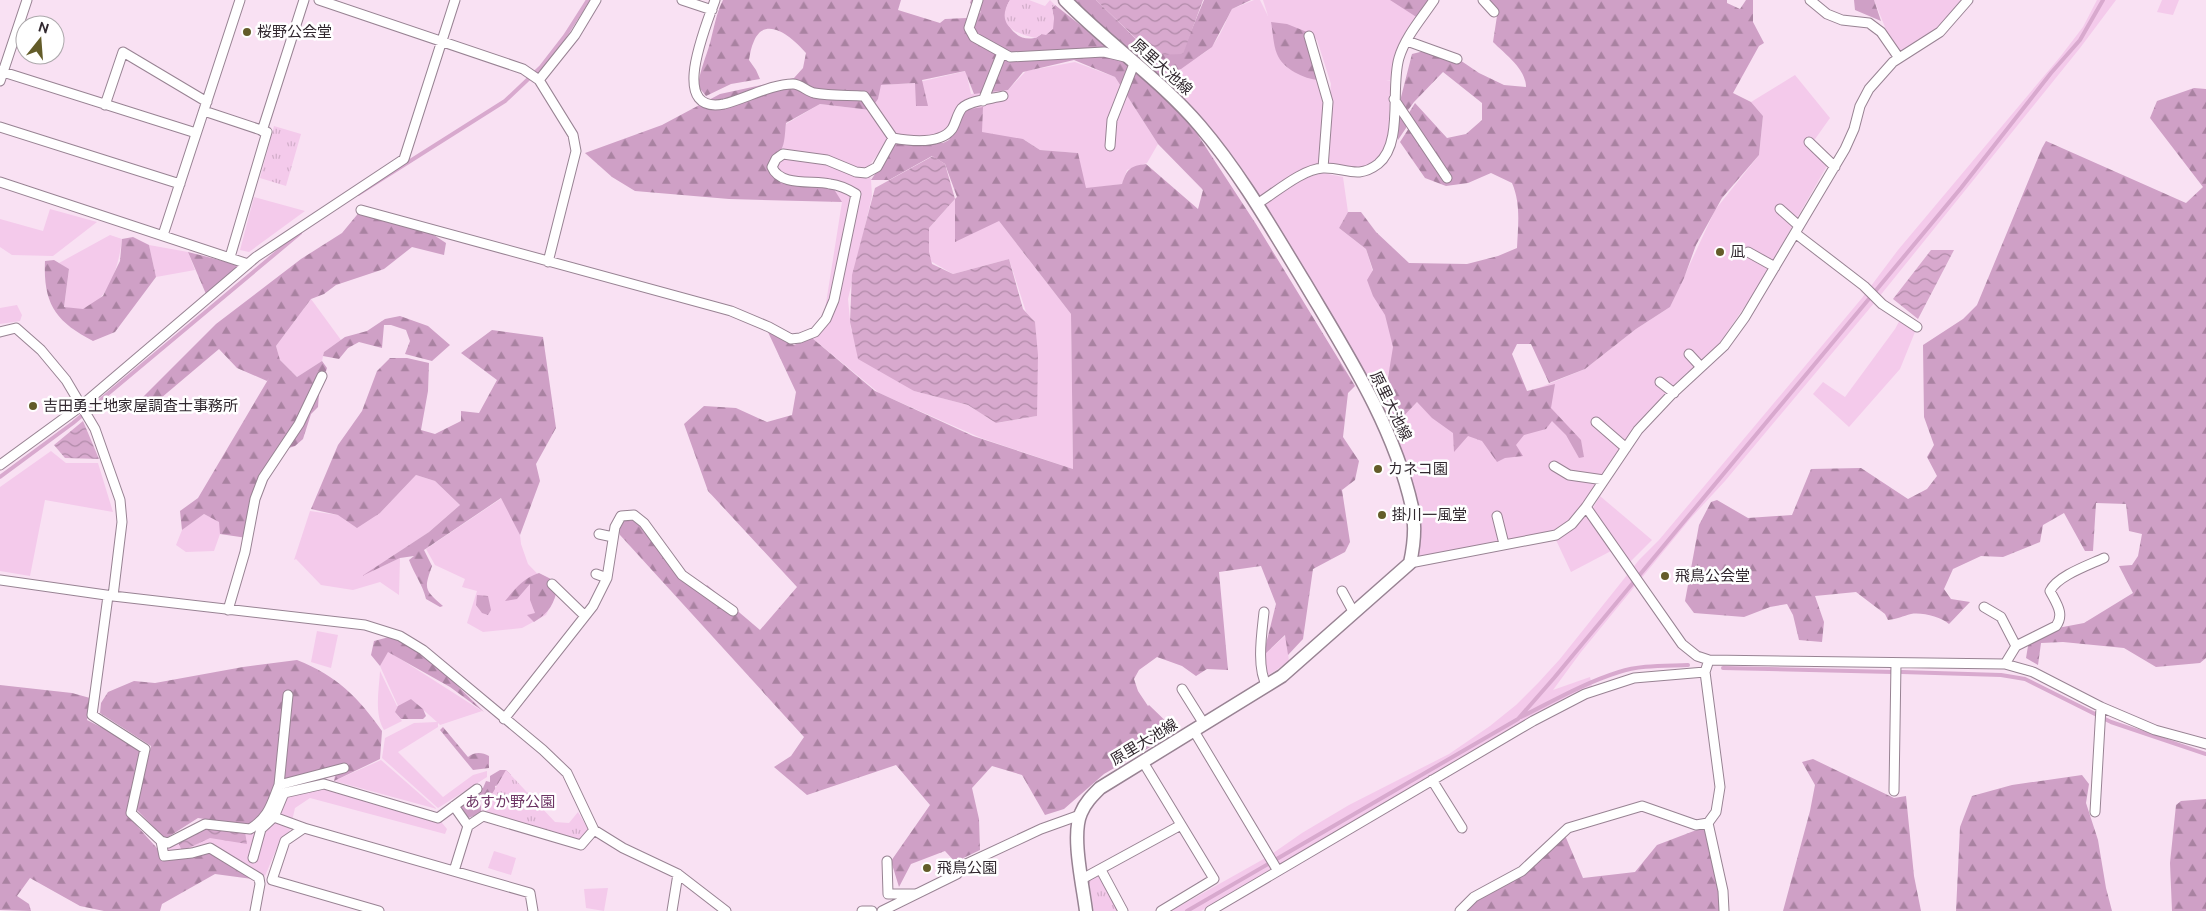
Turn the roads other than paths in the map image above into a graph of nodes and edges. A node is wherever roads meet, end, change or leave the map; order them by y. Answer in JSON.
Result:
{"nodes":[{"id":1,"x":27,"y":0,"type":"edge"},
{"id":2,"x":240,"y":0,"type":"edge"},
{"id":3,"x":304,"y":0,"type":"edge"},
{"id":4,"x":320,"y":0,"type":"edge"},
{"id":5,"x":455,"y":0,"type":"edge"},
{"id":6,"x":596,"y":0,"type":"edge"},
{"id":7,"x":682,"y":0,"type":"edge"},
{"id":8,"x":715,"y":0,"type":"edge"},
{"id":9,"x":978,"y":0,"type":"edge"},
{"id":10,"x":1064,"y":0,"type":"edge"},
{"id":11,"x":1434,"y":0,"type":"edge"},
{"id":12,"x":1483,"y":0,"type":"edge"},
{"id":13,"x":1968,"y":0,"type":"edge"},
{"id":14,"x":1813,"y":1,"type":"edge"},
{"id":15,"x":712,"y":10,"type":"junction"},
{"id":16,"x":1494,"y":12,"type":"dead end"},
{"id":17,"x":1309,"y":36,"type":"dead end"},
{"id":18,"x":442,"y":40,"type":"junction"},
{"id":19,"x":1407,"y":41,"type":"junction"},
{"id":20,"x":1002,"y":53,"type":"junction"},
{"id":21,"x":1457,"y":58,"type":"dead end"},
{"id":22,"x":1899,"y":58,"type":"junction"},
{"id":23,"x":1131,"y":61,"type":"junction"},
{"id":24,"x":1,"y":75,"type":"edge"},
{"id":25,"x":539,"y":80,"type":"junction"},
{"id":26,"x":1003,"y":96,"type":"dead end"},
{"id":27,"x":1394,"y":98,"type":"junction"},
{"id":28,"x":983,"y":101,"type":"junction"},
{"id":29,"x":105,"y":104,"type":"junction"},
{"id":30,"x":205,"y":107,"type":"junction"},
{"id":31,"x":0,"y":127,"type":"edge"},
{"id":32,"x":262,"y":131,"type":"junction"},
{"id":33,"x":196,"y":133,"type":"junction"},
{"id":34,"x":893,"y":138,"type":"junction"},
{"id":35,"x":1808,"y":142,"type":"dead end"},
{"id":36,"x":1110,"y":146,"type":"dead end"},
{"id":37,"x":1835,"y":167,"type":"junction"},
{"id":38,"x":1323,"y":168,"type":"junction"},
{"id":39,"x":1447,"y":178,"type":"dead end"},
{"id":40,"x":0,"y":182,"type":"edge"},
{"id":41,"x":180,"y":184,"type":"junction"},
{"id":42,"x":1257,"y":204,"type":"junction"},
{"id":43,"x":1780,"y":209,"type":"dead end"},
{"id":44,"x":361,"y":210,"type":"dead end"},
{"id":45,"x":1797,"y":230,"type":"junction"},
{"id":46,"x":163,"y":235,"type":"junction"},
{"id":47,"x":1748,"y":252,"type":"dead end"},
{"id":48,"x":230,"y":257,"type":"junction"},
{"id":49,"x":548,"y":262,"type":"junction"},
{"id":50,"x":248,"y":264,"type":"junction"},
{"id":51,"x":1775,"y":267,"type":"junction"},
{"id":52,"x":1917,"y":327,"type":"dead end"},
{"id":53,"x":0,"y":332,"type":"edge"},
{"id":54,"x":1689,"y":354,"type":"dead end"},
{"id":55,"x":1701,"y":367,"type":"junction"},
{"id":56,"x":322,"y":376,"type":"dead end"},
{"id":57,"x":1660,"y":382,"type":"dead end"},
{"id":58,"x":1674,"y":393,"type":"junction"},
{"id":59,"x":82,"y":407,"type":"junction"},
{"id":60,"x":1596,"y":422,"type":"dead end"},
{"id":61,"x":1626,"y":448,"type":"junction"},
{"id":62,"x":0,"y":465,"type":"edge"},
{"id":63,"x":1554,"y":466,"type":"dead end"},
{"id":64,"x":1604,"y":480,"type":"junction"},
{"id":65,"x":1586,"y":507,"type":"junction"},
{"id":66,"x":1497,"y":516,"type":"dead end"},
{"id":67,"x":599,"y":534,"type":"dead end"},
{"id":68,"x":613,"y":537,"type":"junction"},
{"id":69,"x":1504,"y":544,"type":"junction"},
{"id":70,"x":2104,"y":558,"type":"dead end"},
{"id":71,"x":1410,"y":564,"type":"junction"},
{"id":72,"x":596,"y":574,"type":"dead end"},
{"id":73,"x":607,"y":578,"type":"junction"},
{"id":74,"x":0,"y":580,"type":"edge"},
{"id":75,"x":552,"y":584,"type":"dead end"},
{"id":76,"x":1342,"y":591,"type":"dead end"},
{"id":77,"x":110,"y":596,"type":"junction"},
{"id":78,"x":1984,"y":607,"type":"dead end"},
{"id":79,"x":228,"y":610,"type":"junction"},
{"id":80,"x":732,"y":611,"type":"dead end"},
{"id":81,"x":1264,"y":612,"type":"dead end"},
{"id":82,"x":1354,"y":613,"type":"junction"},
{"id":83,"x":585,"y":616,"type":"junction"},
{"id":84,"x":2016,"y":646,"type":"junction"},
{"id":85,"x":2005,"y":664,"type":"junction"},
{"id":86,"x":1896,"y":665,"type":"junction"},
{"id":87,"x":1707,"y":666,"type":"junction"},
{"id":88,"x":1267,"y":686,"type":"junction"},
{"id":89,"x":1182,"y":689,"type":"dead end"},
{"id":90,"x":288,"y":695,"type":"dead end"},
{"id":91,"x":2101,"y":709,"type":"junction"},
{"id":92,"x":504,"y":719,"type":"junction"},
{"id":93,"x":1199,"y":728,"type":"junction"},
{"id":94,"x":2206,"y":744,"type":"edge"},
{"id":95,"x":1143,"y":762,"type":"junction"},
{"id":96,"x":344,"y":768,"type":"dead end"},
{"id":97,"x":1432,"y":780,"type":"junction"},
{"id":98,"x":279,"y":785,"type":"junction"},
{"id":99,"x":477,"y":789,"type":"dead end"},
{"id":100,"x":1894,"y":791,"type":"dead end"},
{"id":101,"x":454,"y":806,"type":"junction"},
{"id":102,"x":2095,"y":812,"type":"dead end"},
{"id":103,"x":1080,"y":815,"type":"junction"},
{"id":104,"x":274,"y":818,"type":"junction"},
{"id":105,"x":1708,"y":823,"type":"junction"},
{"id":106,"x":1181,"y":825,"type":"junction"},
{"id":107,"x":468,"y":826,"type":"junction"},
{"id":108,"x":304,"y":828,"type":"junction"},
{"id":109,"x":1462,"y":828,"type":"dead end"},
{"id":110,"x":594,"y":830,"type":"junction"},
{"id":111,"x":161,"y":841,"type":"junction"},
{"id":112,"x":253,"y":858,"type":"dead end"},
{"id":113,"x":887,"y":861,"type":"dead end"},
{"id":114,"x":1100,"y":870,"type":"junction"},
{"id":115,"x":1277,"y":870,"type":"junction"},
{"id":116,"x":454,"y":871,"type":"junction"},
{"id":117,"x":678,"y":874,"type":"junction"},
{"id":118,"x":1082,"y":880,"type":"junction"},
{"id":119,"x":917,"y":894,"type":"junction"},
{"id":120,"x":349,"y":907,"type":"edge"},
{"id":121,"x":255,"y":911,"type":"edge"},
{"id":122,"x":379,"y":911,"type":"edge"},
{"id":123,"x":533,"y":911,"type":"edge"},
{"id":124,"x":672,"y":911,"type":"edge"},
{"id":125,"x":726,"y":911,"type":"edge"},
{"id":126,"x":862,"y":911,"type":"edge"},
{"id":127,"x":872,"y":911,"type":"edge"},
{"id":128,"x":882,"y":911,"type":"edge"},
{"id":129,"x":1086,"y":911,"type":"edge"},
{"id":130,"x":1124,"y":911,"type":"edge"},
{"id":131,"x":1161,"y":911,"type":"edge"},
{"id":132,"x":1210,"y":911,"type":"edge"},
{"id":133,"x":1460,"y":911,"type":"edge"},
{"id":134,"x":1724,"y":911,"type":"edge"}],
"edges":[{"from":1,"to":24,"type":"street"},
{"from":2,"to":30,"type":"street"},
{"from":3,"to":32,"type":"street"},
{"from":4,"to":18,"type":"street"},
{"from":5,"to":18,"type":"street"},
{"from":6,"to":25,"type":"street"},
{"from":7,"to":15,"type":"street"},
{"from":8,"to":15,"type":"street"},
{"from":9,"to":20,"type":"street"},
{"from":10,"to":23,"type":"main road","name":"原里大池線"},
{"from":11,"to":19,"type":"street"},
{"from":12,"to":16,"type":"street"},
{"from":13,"to":22,"type":"street"},
{"from":14,"to":22,"type":"street"},
{"from":15,"to":34,"type":"street"},
{"from":17,"to":38,"type":"street"},
{"from":18,"to":25,"type":"street"},
{"from":18,"to":50,"type":"street"},
{"from":19,"to":21,"type":"street"},
{"from":19,"to":27,"type":"street"},
{"from":20,"to":23,"type":"street"},
{"from":20,"to":28,"type":"street"},
{"from":22,"to":37,"type":"street"},
{"from":23,"to":36,"type":"street"},
{"from":23,"to":42,"type":"main road","name":"原里大池線"},
{"from":24,"to":29,"type":"street"},
{"from":25,"to":49,"type":"street"},
{"from":26,"to":28,"type":"street"},
{"from":27,"to":38,"type":"street"},
{"from":27,"to":39,"type":"street"},
{"from":28,"to":34,"type":"street"},
{"from":29,"to":30,"type":"street"},
{"from":29,"to":33,"type":"street"},
{"from":30,"to":32,"type":"street"},
{"from":30,"to":33,"type":"street"},
{"from":31,"to":41,"type":"street"},
{"from":32,"to":48,"type":"street"},
{"from":33,"to":41,"type":"street"},
{"from":34,"to":49,"type":"street"},
{"from":35,"to":37,"type":"street"},
{"from":37,"to":45,"type":"street"},
{"from":38,"to":42,"type":"street"},
{"from":40,"to":46,"type":"street"},
{"from":41,"to":46,"type":"street"},
{"from":42,"to":71,"type":"main road","name":"原里大池線"},
{"from":43,"to":45,"type":"street"},
{"from":44,"to":49,"type":"street"},
{"from":45,"to":51,"type":"street"},
{"from":45,"to":52,"type":"street"},
{"from":46,"to":48,"type":"street"},
{"from":47,"to":51,"type":"street"},
{"from":48,"to":50,"type":"street"},
{"from":50,"to":59,"type":"street"},
{"from":51,"to":55,"type":"street"},
{"from":53,"to":59,"type":"street"},
{"from":54,"to":55,"type":"street"},
{"from":55,"to":58,"type":"street"},
{"from":56,"to":79,"type":"street"},
{"from":57,"to":58,"type":"street"},
{"from":58,"to":61,"type":"street"},
{"from":59,"to":62,"type":"street"},
{"from":59,"to":77,"type":"street"},
{"from":60,"to":61,"type":"street"},
{"from":61,"to":64,"type":"street"},
{"from":63,"to":64,"type":"street"},
{"from":64,"to":65,"type":"street"},
{"from":65,"to":69,"type":"street"},
{"from":65,"to":87,"type":"street"},
{"from":66,"to":69,"type":"street"},
{"from":67,"to":68,"type":"street"},
{"from":68,"to":73,"type":"street"},
{"from":68,"to":80,"type":"street"},
{"from":69,"to":71,"type":"street"},
{"from":70,"to":84,"type":"street"},
{"from":71,"to":82,"type":"main road","name":"原里大池線"},
{"from":72,"to":73,"type":"street"},
{"from":73,"to":83,"type":"street"},
{"from":74,"to":77,"type":"street"},
{"from":75,"to":83,"type":"street"},
{"from":76,"to":82,"type":"street"},
{"from":77,"to":79,"type":"street"},
{"from":77,"to":111,"type":"street"},
{"from":78,"to":84,"type":"street"},
{"from":79,"to":92,"type":"street"},
{"from":81,"to":88,"type":"street"},
{"from":82,"to":88,"type":"main road","name":"原里大池線"},
{"from":83,"to":92,"type":"street"},
{"from":84,"to":85,"type":"street"},
{"from":85,"to":86,"type":"street"},
{"from":85,"to":91,"type":"street"},
{"from":86,"to":87,"type":"street"},
{"from":86,"to":100,"type":"street"},
{"from":87,"to":97,"type":"street"},
{"from":87,"to":105,"type":"street"},
{"from":88,"to":93,"type":"main road","name":"原里大池線"},
{"from":89,"to":93,"type":"street"},
{"from":90,"to":98,"type":"street"},
{"from":91,"to":94,"type":"street"},
{"from":91,"to":102,"type":"street"},
{"from":92,"to":110,"type":"street"},
{"from":93,"to":95,"type":"main road","name":"原里大池線"},
{"from":93,"to":115,"type":"street"},
{"from":95,"to":103,"type":"main road","name":"原里大池線"},
{"from":95,"to":106,"type":"street"},
{"from":96,"to":98,"type":"street"},
{"from":97,"to":109,"type":"street"},
{"from":97,"to":115,"type":"street"},
{"from":98,"to":111,"type":"street"},
{"from":99,"to":101,"type":"street"},
{"from":101,"to":104,"type":"street"},
{"from":101,"to":107,"type":"street"},
{"from":103,"to":118,"type":"main road","name":"原里大池線"},
{"from":103,"to":119,"type":"street"},
{"from":104,"to":108,"type":"street"},
{"from":104,"to":112,"type":"street"},
{"from":105,"to":133,"type":"street"},
{"from":105,"to":134,"type":"street"},
{"from":106,"to":114,"type":"street"},
{"from":106,"to":131,"type":"street"},
{"from":107,"to":110,"type":"street"},
{"from":107,"to":116,"type":"street"},
{"from":108,"to":116,"type":"street"},
{"from":108,"to":120,"type":"street"},
{"from":110,"to":117,"type":"street"},
{"from":111,"to":121,"type":"street"},
{"from":113,"to":119,"type":"street"},
{"from":114,"to":118,"type":"street"},
{"from":114,"to":130,"type":"street"},
{"from":115,"to":132,"type":"street"},
{"from":116,"to":123,"type":"street"},
{"from":117,"to":124,"type":"street"},
{"from":117,"to":125,"type":"street"},
{"from":118,"to":129,"type":"main road","name":"原里大池線"},
{"from":119,"to":128,"type":"street"},
{"from":120,"to":122,"type":"street"},
{"from":126,"to":127,"type":"street"}]}
